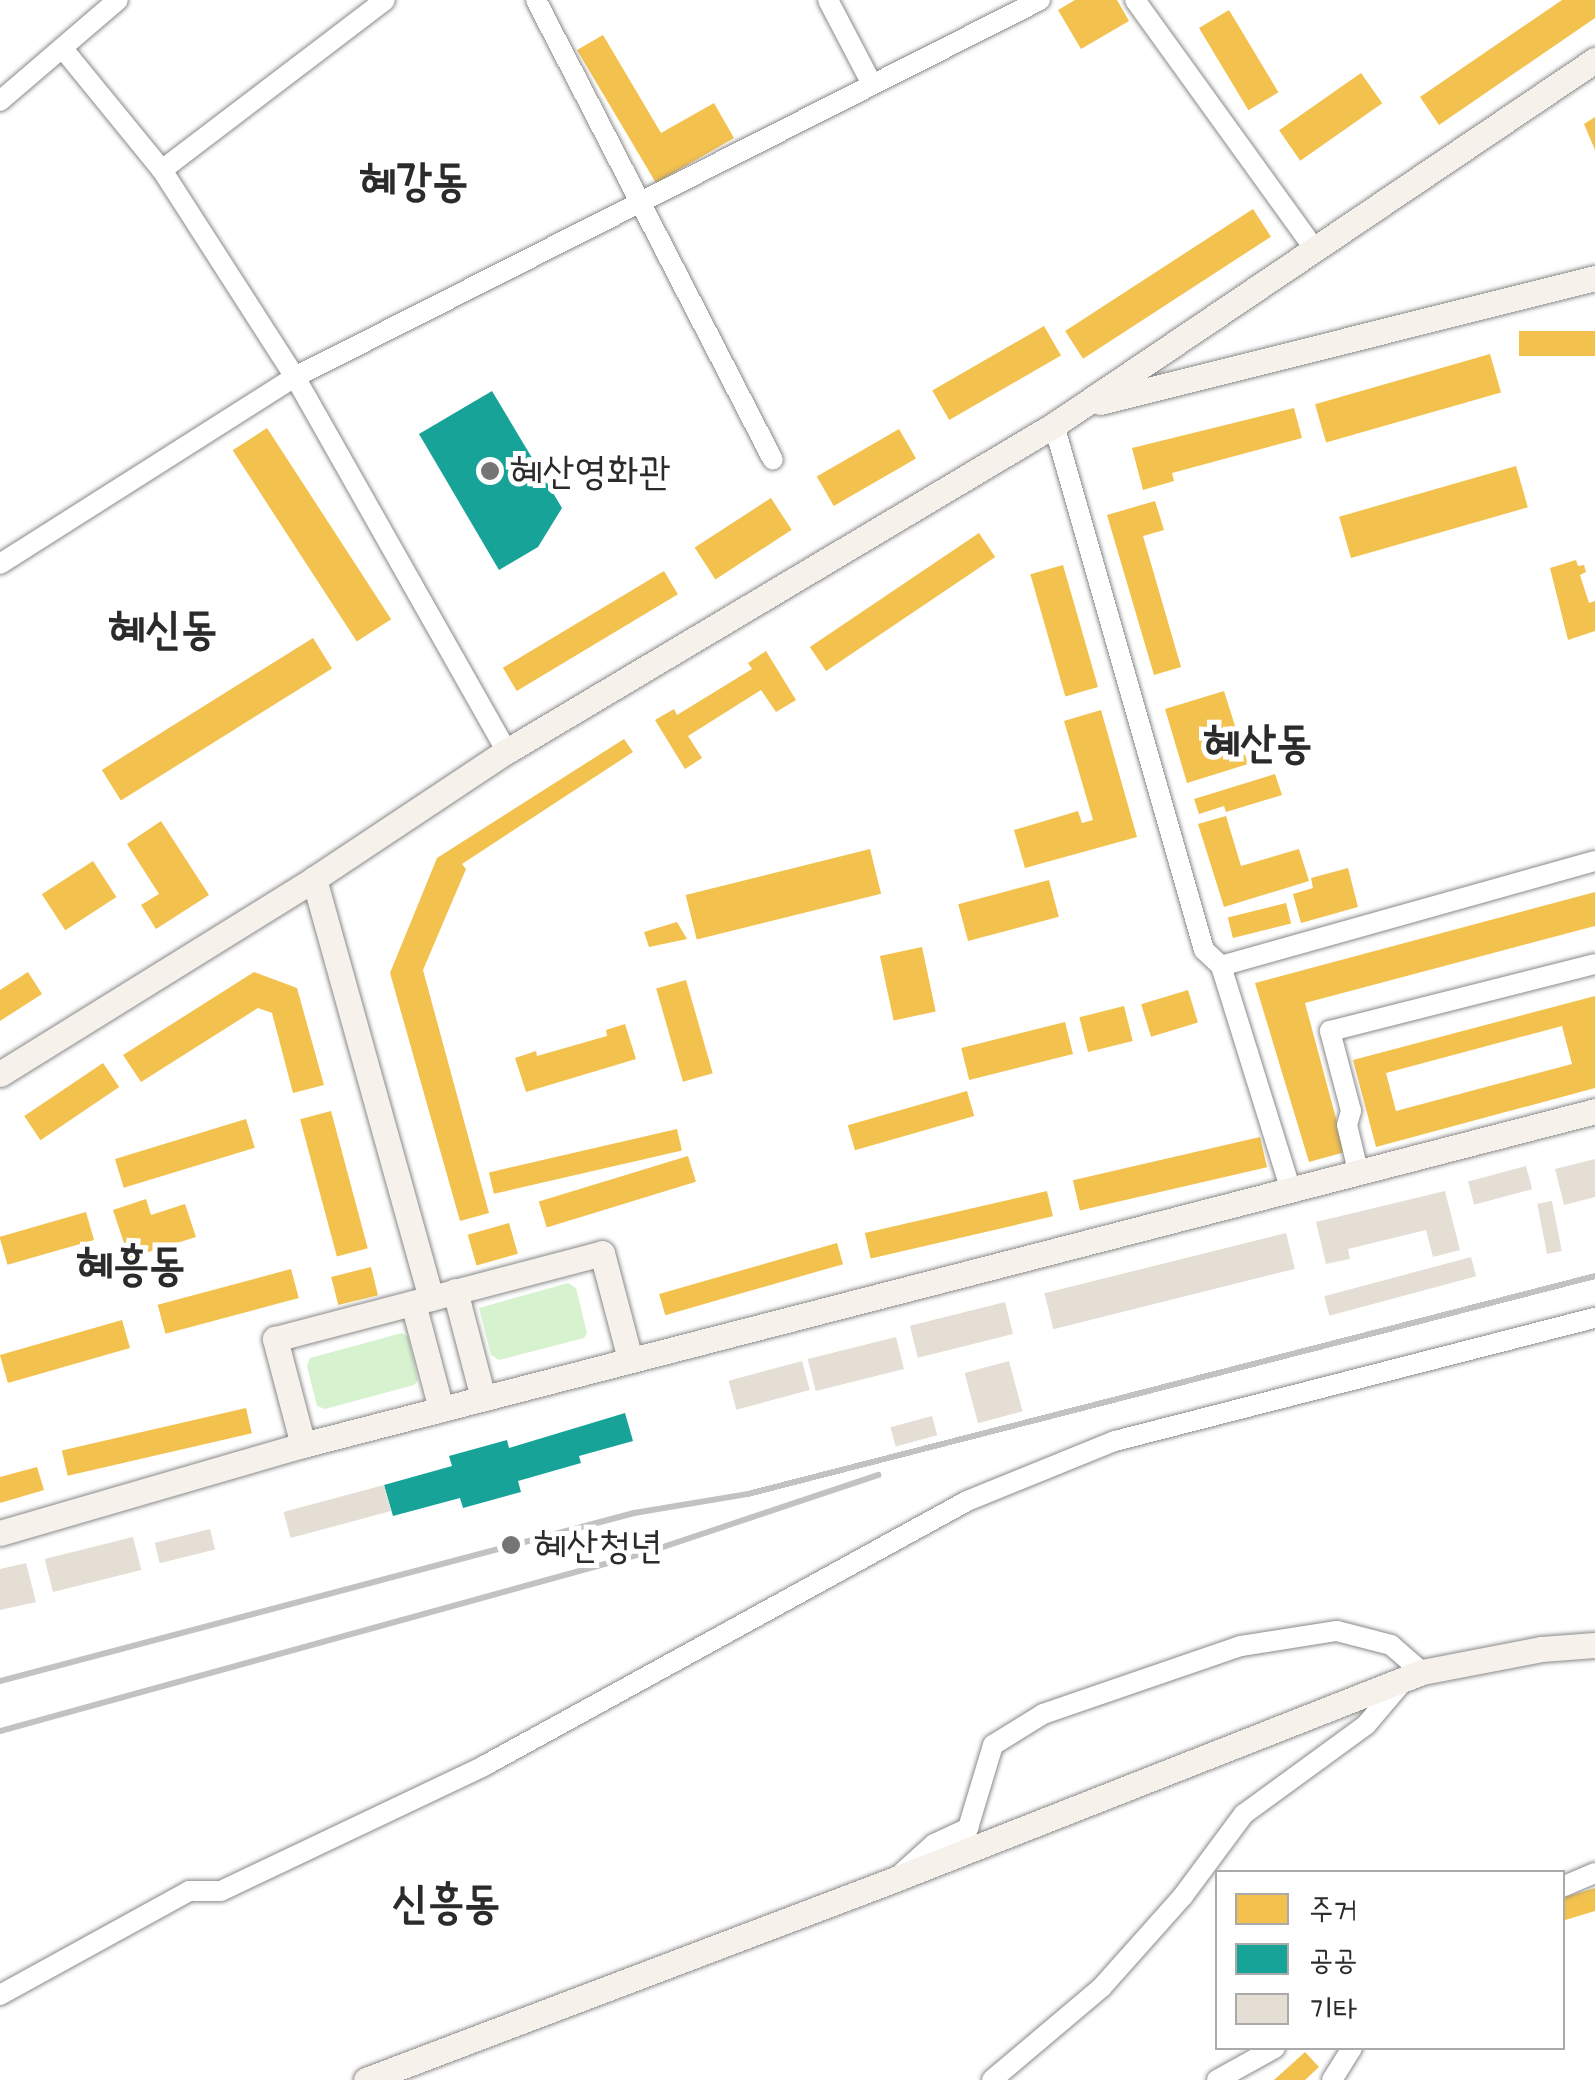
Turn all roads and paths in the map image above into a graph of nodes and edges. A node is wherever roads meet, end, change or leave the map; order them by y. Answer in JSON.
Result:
{"nodes":[{"id":1,"x":118,"y":0,"type":"edge"},
{"id":2,"x":385,"y":0,"type":"edge"},
{"id":3,"x":536,"y":0,"type":"edge"},
{"id":4,"x":828,"y":0,"type":"edge"},
{"id":5,"x":1040,"y":0,"type":"edge"},
{"id":6,"x":1135,"y":0,"type":"edge"},
{"id":7,"x":64,"y":50,"type":"junction"},
{"id":8,"x":1595,"y":60,"type":"edge"},
{"id":9,"x":872,"y":84,"type":"junction"},
{"id":10,"x":0,"y":101,"type":"edge"},
{"id":11,"x":162,"y":170,"type":"junction"},
{"id":12,"x":642,"y":199,"type":"junction"},
{"id":13,"x":1314,"y":248,"type":"junction"},
{"id":14,"x":1595,"y":278,"type":"edge"},
{"id":15,"x":295,"y":377,"type":"junction"},
{"id":16,"x":1080,"y":407,"type":"junction"},
{"id":17,"x":1054,"y":425,"type":"junction"},
{"id":18,"x":773,"y":460,"type":"dead end"},
{"id":19,"x":0,"y":564,"type":"edge"},
{"id":20,"x":507,"y":751,"type":"junction"},
{"id":21,"x":1595,"y":861,"type":"edge"},
{"id":22,"x":314,"y":879,"type":"junction"},
{"id":23,"x":1595,"y":964,"type":"edge"},
{"id":24,"x":1221,"y":966,"type":"junction"},
{"id":25,"x":0,"y":1074,"type":"edge"},
{"id":26,"x":1595,"y":1111,"type":"edge"},
{"id":27,"x":1358,"y":1171,"type":"junction"},
{"id":28,"x":1290,"y":1188,"type":"junction"},
{"id":29,"x":433,"y":1297,"type":"junction"},
{"id":30,"x":1595,"y":1318,"type":"edge"},
{"id":31,"x":630,"y":1359,"type":"junction"},
{"id":32,"x":483,"y":1398,"type":"junction"},
{"id":33,"x":441,"y":1409,"type":"junction"},
{"id":34,"x":303,"y":1445,"type":"junction"},
{"id":35,"x":0,"y":1533,"type":"edge"},
{"id":36,"x":1595,"y":1644,"type":"edge"},
{"id":37,"x":1413,"y":1676,"type":"junction"},
{"id":38,"x":1595,"y":1873,"type":"edge"},
{"id":39,"x":893,"y":1880,"type":"junction"},
{"id":40,"x":1565,"y":1885,"type":"edge"},
{"id":41,"x":0,"y":1994,"type":"edge"},
{"id":42,"x":1271,"y":2050,"type":"edge"},
{"id":43,"x":1351,"y":2050,"type":"edge"},
{"id":44,"x":366,"y":2080,"type":"edge"},
{"id":45,"x":992,"y":2080,"type":"edge"},
{"id":46,"x":1216,"y":2080,"type":"edge"},
{"id":47,"x":1332,"y":2080,"type":"edge"}],
"edges":[{"from":1,"to":7,"type":"street"},
{"from":2,"to":11,"type":"street"},
{"from":3,"to":12,"type":"street"},
{"from":4,"to":9,"type":"street"},
{"from":5,"to":9,"type":"street"},
{"from":6,"to":13,"type":"street"},
{"from":7,"to":10,"type":"street"},
{"from":7,"to":11,"type":"street"},
{"from":8,"to":13,"type":"main road"},
{"from":9,"to":12,"type":"street"},
{"from":11,"to":15,"type":"street"},
{"from":12,"to":15,"type":"street"},
{"from":12,"to":18,"type":"street"},
{"from":13,"to":16,"type":"main road"},
{"from":14,"to":16,"type":"main road"},
{"from":15,"to":19,"type":"street"},
{"from":15,"to":20,"type":"street"},
{"from":16,"to":17,"type":"main road"},
{"from":17,"to":20,"type":"main road"},
{"from":17,"to":24,"type":"street"},
{"from":20,"to":22,"type":"main road"},
{"from":21,"to":24,"type":"street"},
{"from":22,"to":25,"type":"main road"},
{"from":22,"to":29,"type":"main road"},
{"from":23,"to":27,"type":"street"},
{"from":24,"to":28,"type":"street"},
{"from":26,"to":27,"type":"main road"},
{"from":27,"to":28,"type":"main road"},
{"from":28,"to":31,"type":"main road"},
{"from":29,"to":31,"type":"main road"},
{"from":29,"to":32,"type":"main road"},
{"from":29,"to":33,"type":"main road"},
{"from":29,"to":34,"type":"main road"},
{"from":30,"to":41,"type":"street"},
{"from":31,"to":32,"type":"main road"},
{"from":32,"to":33,"type":"main road"},
{"from":33,"to":34,"type":"main road"},
{"from":34,"to":35,"type":"main road"},
{"from":36,"to":37,"type":"main road"},
{"from":37,"to":39,"type":"main road"},
{"from":37,"to":39,"type":"street"},
{"from":37,"to":45,"type":"street"},
{"from":38,"to":40,"type":"street"},
{"from":39,"to":44,"type":"main road"},
{"from":42,"to":46,"type":"street"},
{"from":43,"to":47,"type":"street"}]}
